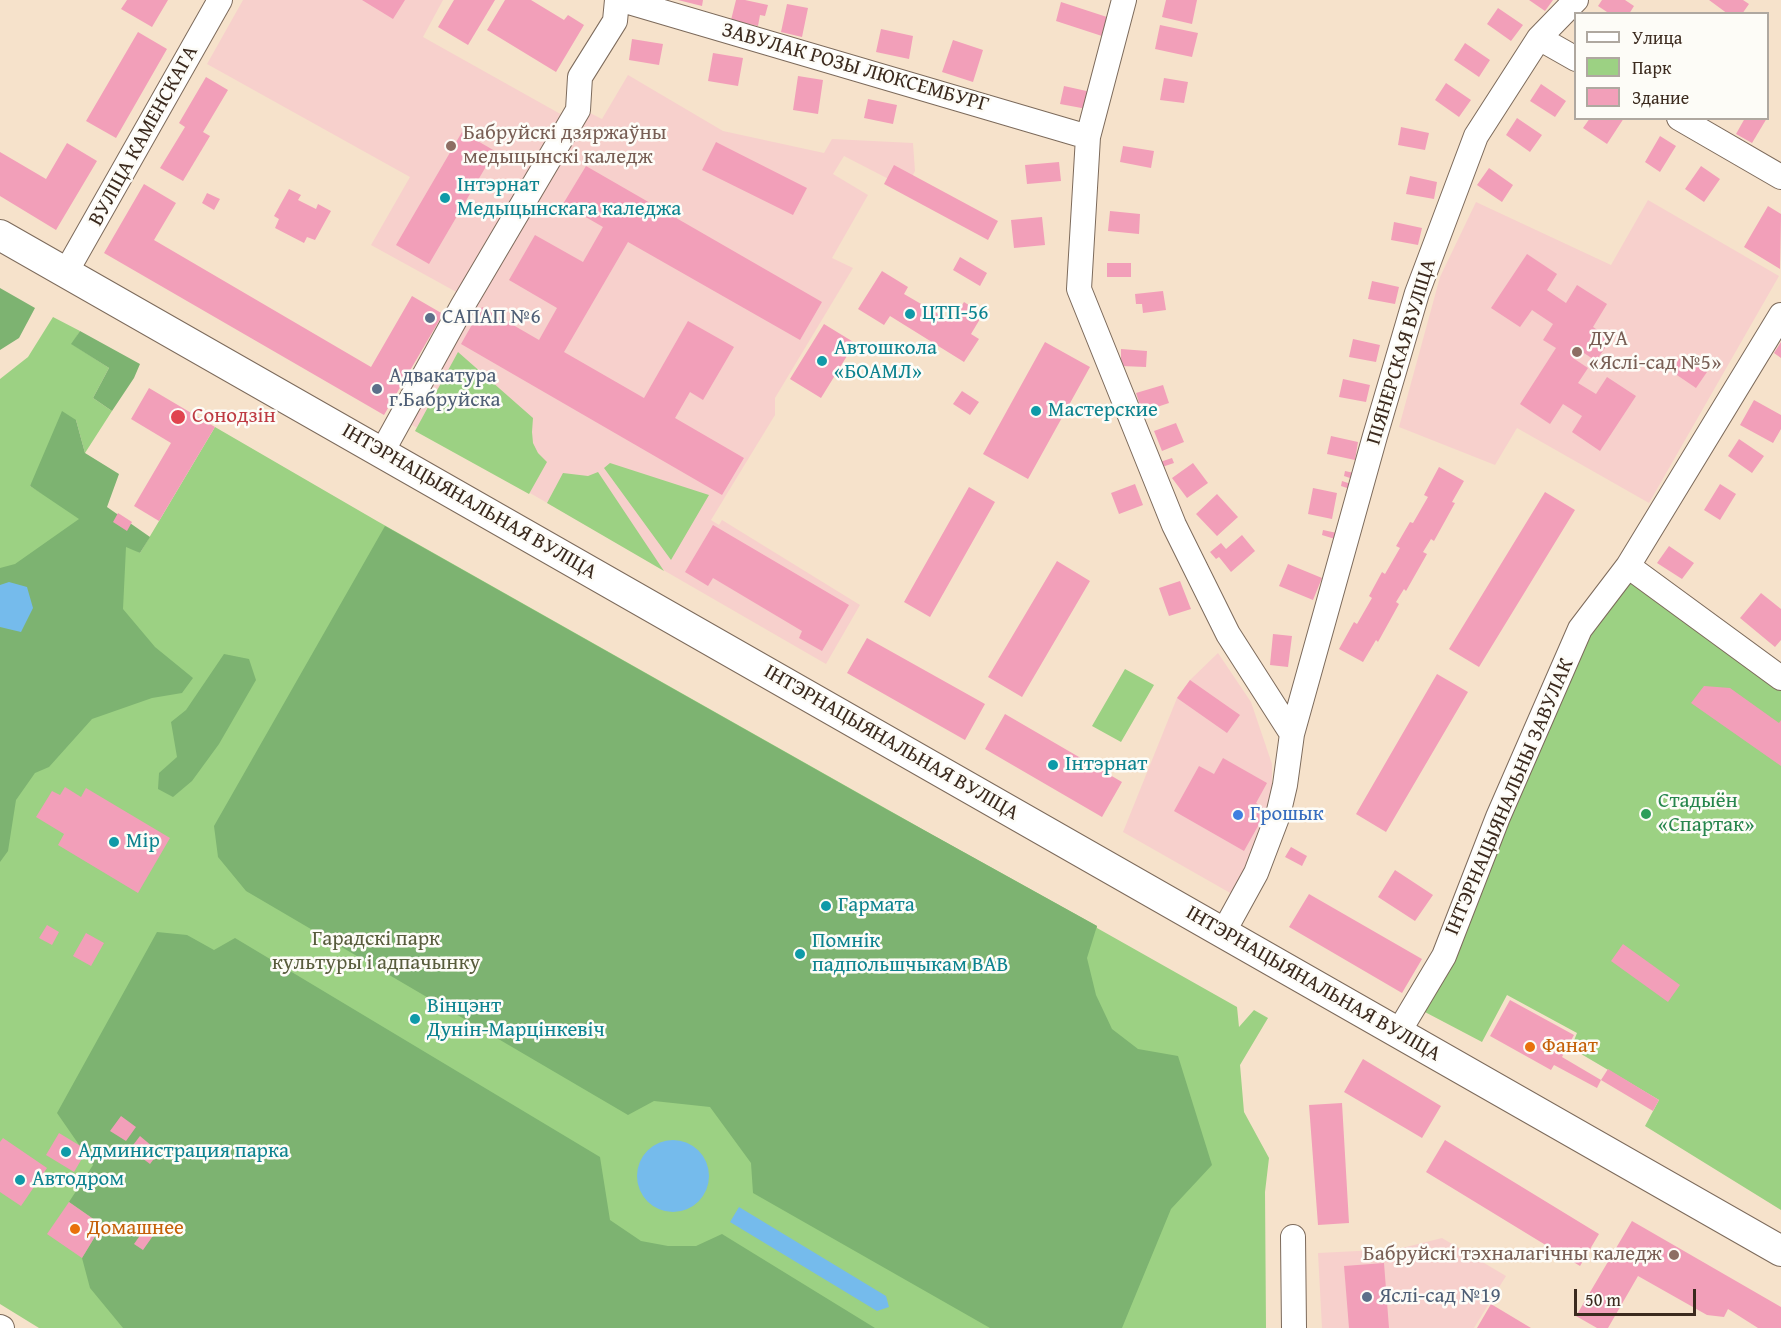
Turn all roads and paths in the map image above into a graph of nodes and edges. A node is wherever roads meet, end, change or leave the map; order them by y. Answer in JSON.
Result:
{"nodes":[{"id":1,"x":220,"y":0,"type":"edge"},
{"id":2,"x":619,"y":0,"type":"edge"},
{"id":3,"x":1124,"y":0,"type":"edge"},
{"id":4,"x":1576,"y":0,"type":"edge"},
{"id":5,"x":1539,"y":38,"type":"junction"},
{"id":6,"x":1574,"y":58,"type":"edge"},
{"id":7,"x":1682,"y":120,"type":"edge"},
{"id":8,"x":1088,"y":136,"type":"junction"},
{"id":9,"x":1781,"y":177,"type":"edge"},
{"id":10,"x":0,"y":235,"type":"edge"},
{"id":11,"x":66,"y":272,"type":"junction"},
{"id":12,"x":1781,"y":315,"type":"edge"},
{"id":13,"x":382,"y":452,"type":"junction"},
{"id":14,"x":1628,"y":566,"type":"junction"},
{"id":15,"x":1779,"y":673,"type":"edge"},
{"id":16,"x":1304,"y":692,"type":"junction"},
{"id":17,"x":1266,"y":693,"type":"junction"},
{"id":18,"x":1292,"y":734,"type":"junction"},
{"id":19,"x":1223,"y":933,"type":"junction"},
{"id":20,"x":1398,"y":1033,"type":"junction"},
{"id":21,"x":1293,"y":1237,"type":"dead end"},
{"id":22,"x":1781,"y":1251,"type":"edge"},
{"id":23,"x":1294,"y":1328,"type":"edge"}],
"edges":[{"from":1,"to":11,"type":"street","name":"ВУЛІЦА КАМЕНСКАГА"},
{"from":2,"to":8,"type":"street","name":"ЗАВУЛАК РОЗЫ ЛЮКСЕМБУРГ"},
{"from":2,"to":13,"type":"street"},
{"from":3,"to":8,"type":"street"},
{"from":4,"to":5,"type":"street","name":"ПІЯНЕРСКАЯ ВУЛІЦА"},
{"from":5,"to":6,"type":"street"},
{"from":5,"to":16,"type":"street","name":"ПІЯНЕРСКАЯ ВУЛІЦА"},
{"from":7,"to":9,"type":"street"},
{"from":8,"to":17,"type":"street"},
{"from":10,"to":11,"type":"main road","name":"ІНТЭРНАЦЫЯНАЛЬНАЯ ВУЛІЦА"},
{"from":11,"to":13,"type":"main road","name":"ІНТЭРНАЦЫЯНАЛЬНАЯ ВУЛІЦА"},
{"from":12,"to":14,"type":"street","name":"ІНТЭРНАЦЫЯНАЛЬНЫ ЗАВУЛАК"},
{"from":13,"to":19,"type":"main road","name":"ІНТЭРНАЦЫЯНАЛЬНАЯ ВУЛІЦА"},
{"from":14,"to":15,"type":"street"},
{"from":14,"to":20,"type":"street","name":"ІНТЭРНАЦЫЯНАЛЬНЫ ЗАВУЛАК"},
{"from":16,"to":17,"type":"street"},
{"from":16,"to":18,"type":"street","name":"ПІЯНЕРСКАЯ ВУЛІЦА"},
{"from":17,"to":18,"type":"street"},
{"from":18,"to":19,"type":"street","name":"ПІЯНЕРСКАЯ ВУЛІЦА"},
{"from":19,"to":20,"type":"main road","name":"ІНТЭРНАЦЫЯНАЛЬНАЯ ВУЛІЦА"},
{"from":20,"to":22,"type":"main road","name":"ІНТЭРНАЦЫЯНАЛЬНАЯ ВУЛІЦА"},
{"from":21,"to":23,"type":"street"}]}
